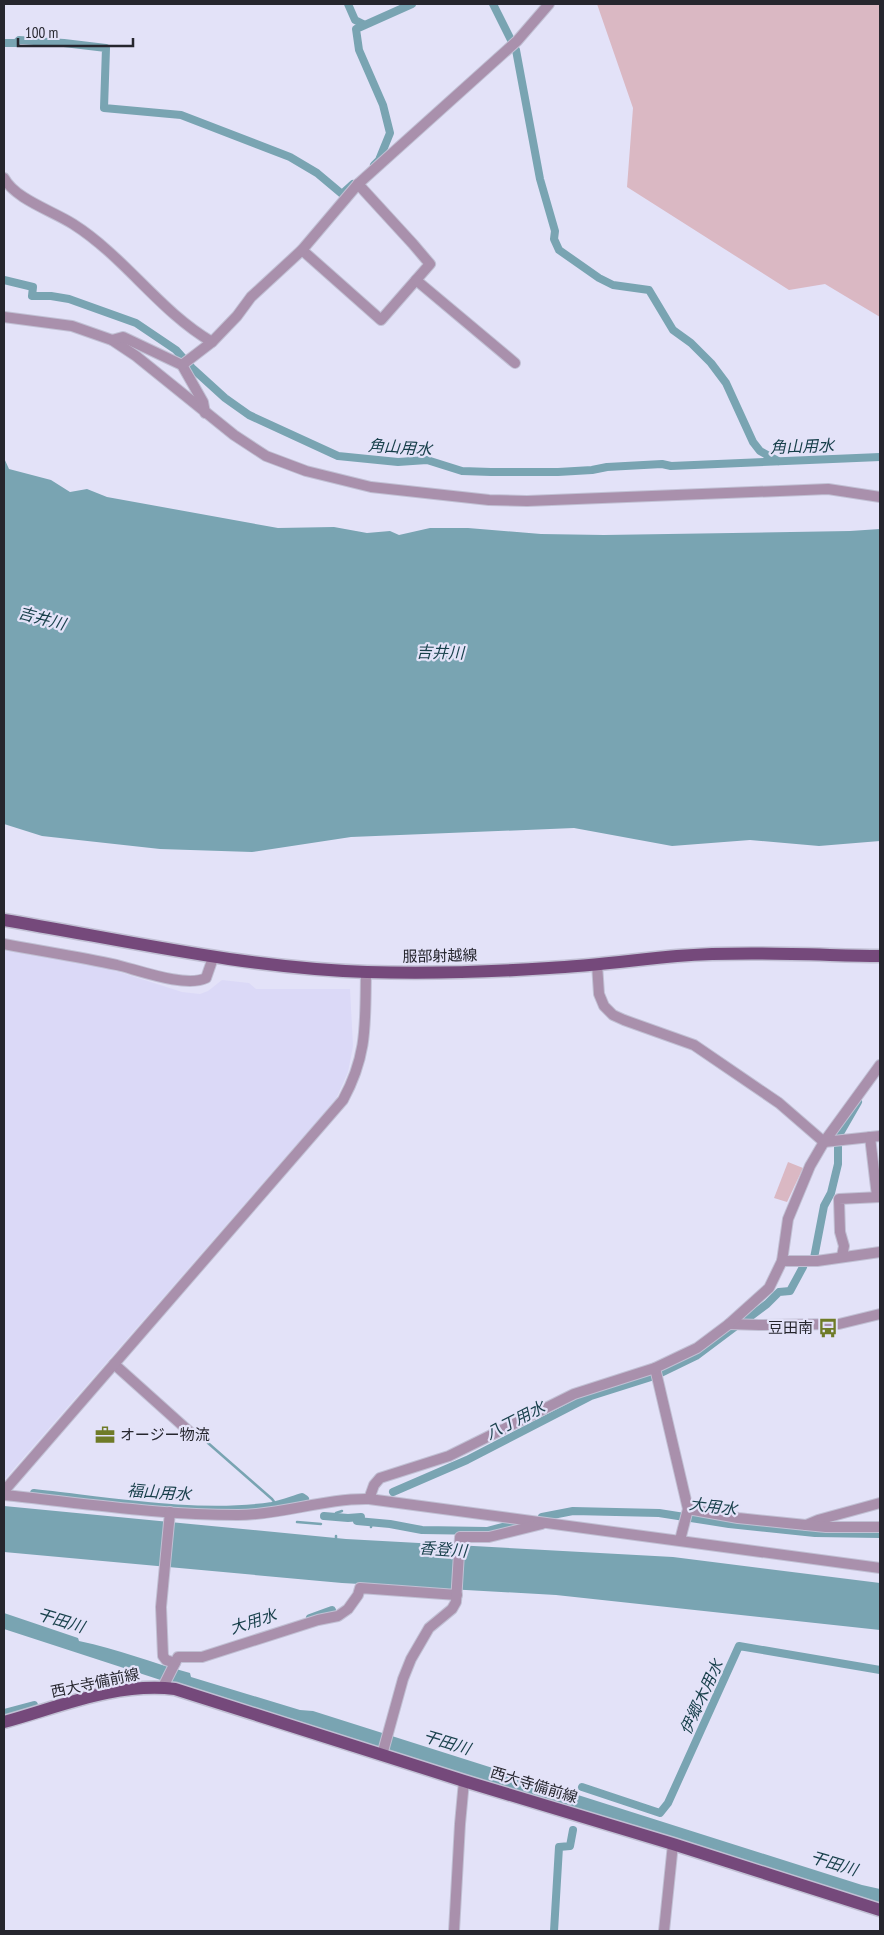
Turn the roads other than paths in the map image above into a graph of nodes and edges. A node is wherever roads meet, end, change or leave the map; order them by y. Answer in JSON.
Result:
{"nodes":[{"id":1,"x":549,"y":4,"type":"edge"},
{"id":2,"x":4,"y":178,"type":"edge"},
{"id":3,"x":358,"y":184,"type":"junction"},
{"id":4,"x":302,"y":250,"type":"junction"},
{"id":5,"x":416,"y":280,"type":"junction"},
{"id":6,"x":4,"y":317,"type":"edge"},
{"id":7,"x":112,"y":340,"type":"junction"},
{"id":8,"x":212,"y":342,"type":"junction"},
{"id":9,"x":515,"y":363,"type":"dead end"},
{"id":10,"x":182,"y":365,"type":"junction"},
{"id":11,"x":204,"y":413,"type":"junction"},
{"id":12,"x":880,"y":497,"type":"edge"},
{"id":13,"x":4,"y":920,"type":"edge"},
{"id":14,"x":4,"y":944,"type":"edge"},
{"id":15,"x":880,"y":956,"type":"edge"},
{"id":16,"x":214,"y":958,"type":"junction"},
{"id":17,"x":596,"y":964,"type":"junction"},
{"id":18,"x":366,"y":972,"type":"junction"},
{"id":19,"x":880,"y":1065,"type":"edge"},
{"id":20,"x":875,"y":1136,"type":"edge"},
{"id":21,"x":824,"y":1142,"type":"junction"},
{"id":22,"x":878,"y":1196,"type":"edge"},
{"id":23,"x":880,"y":1252,"type":"edge"},
{"id":24,"x":842,"y":1256,"type":"junction"},
{"id":25,"x":782,"y":1261,"type":"junction"},
{"id":26,"x":880,"y":1314,"type":"edge"},
{"id":27,"x":729,"y":1324,"type":"junction"},
{"id":28,"x":114,"y":1364,"type":"junction"},
{"id":29,"x":655,"y":1368,"type":"junction"},
{"id":30,"x":192,"y":1434,"type":"dead end"},
{"id":31,"x":4,"y":1491,"type":"edge"},
{"id":32,"x":4,"y":1495,"type":"edge"},
{"id":33,"x":369,"y":1499,"type":"junction"},
{"id":34,"x":880,"y":1503,"type":"edge"},
{"id":35,"x":686,"y":1514,"type":"junction"},
{"id":36,"x":170,"y":1515,"type":"junction"},
{"id":37,"x":546,"y":1523,"type":"junction"},
{"id":38,"x":806,"y":1525,"type":"junction"},
{"id":39,"x":880,"y":1527,"type":"edge"},
{"id":40,"x":680,"y":1540,"type":"junction"},
{"id":41,"x":880,"y":1568,"type":"edge"},
{"id":42,"x":457,"y":1593,"type":"junction"},
{"id":43,"x":174,"y":1664,"type":"junction"},
{"id":44,"x":164,"y":1685,"type":"junction"},
{"id":45,"x":4,"y":1722,"type":"edge"},
{"id":46,"x":383,"y":1754,"type":"junction"},
{"id":47,"x":464,"y":1781,"type":"junction"},
{"id":48,"x":673,"y":1844,"type":"junction"},
{"id":49,"x":880,"y":1910,"type":"edge"},
{"id":50,"x":454,"y":1931,"type":"edge"},
{"id":51,"x":664,"y":1931,"type":"edge"}],
"edges":[{"from":1,"to":3,"type":"street"},
{"from":2,"to":8,"type":"street"},
{"from":3,"to":4,"type":"street"},
{"from":3,"to":5,"type":"street"},
{"from":4,"to":5,"type":"street"},
{"from":4,"to":8,"type":"street"},
{"from":5,"to":9,"type":"street"},
{"from":6,"to":7,"type":"street"},
{"from":7,"to":10,"type":"street"},
{"from":7,"to":11,"type":"street"},
{"from":8,"to":10,"type":"street"},
{"from":10,"to":11,"type":"street"},
{"from":11,"to":12,"type":"street"},
{"from":13,"to":16,"type":"main road","name":"服部射越線"},
{"from":14,"to":16,"type":"street"},
{"from":15,"to":17,"type":"main road","name":"服部射越線"},
{"from":16,"to":18,"type":"main road","name":"服部射越線"},
{"from":17,"to":18,"type":"main road","name":"服部射越線"},
{"from":17,"to":21,"type":"street"},
{"from":18,"to":28,"type":"street"},
{"from":19,"to":21,"type":"street"},
{"from":20,"to":21,"type":"street"},
{"from":20,"to":22,"type":"street"},
{"from":21,"to":25,"type":"street"},
{"from":22,"to":24,"type":"street"},
{"from":23,"to":24,"type":"street"},
{"from":24,"to":25,"type":"street"},
{"from":25,"to":27,"type":"street"},
{"from":26,"to":27,"type":"street"},
{"from":27,"to":29,"type":"street"},
{"from":28,"to":30,"type":"street"},
{"from":28,"to":31,"type":"street"},
{"from":29,"to":33,"type":"street"},
{"from":29,"to":35,"type":"street"},
{"from":32,"to":36,"type":"street"},
{"from":33,"to":36,"type":"street"},
{"from":33,"to":37,"type":"street"},
{"from":34,"to":38,"type":"street"},
{"from":35,"to":38,"type":"street"},
{"from":35,"to":40,"type":"street"},
{"from":36,"to":43,"type":"street"},
{"from":37,"to":40,"type":"street"},
{"from":37,"to":42,"type":"street"},
{"from":38,"to":39,"type":"street"},
{"from":40,"to":41,"type":"street"},
{"from":42,"to":43,"type":"street"},
{"from":42,"to":46,"type":"street"},
{"from":43,"to":44,"type":"street"},
{"from":44,"to":45,"type":"main road","name":"西大寺備前線"},
{"from":44,"to":46,"type":"main road","name":"西大寺備前線"},
{"from":46,"to":47,"type":"main road","name":"西大寺備前線"},
{"from":47,"to":48,"type":"main road","name":"西大寺備前線"},
{"from":47,"to":50,"type":"street"},
{"from":48,"to":49,"type":"main road","name":"西大寺備前線"},
{"from":48,"to":51,"type":"street"}]}
